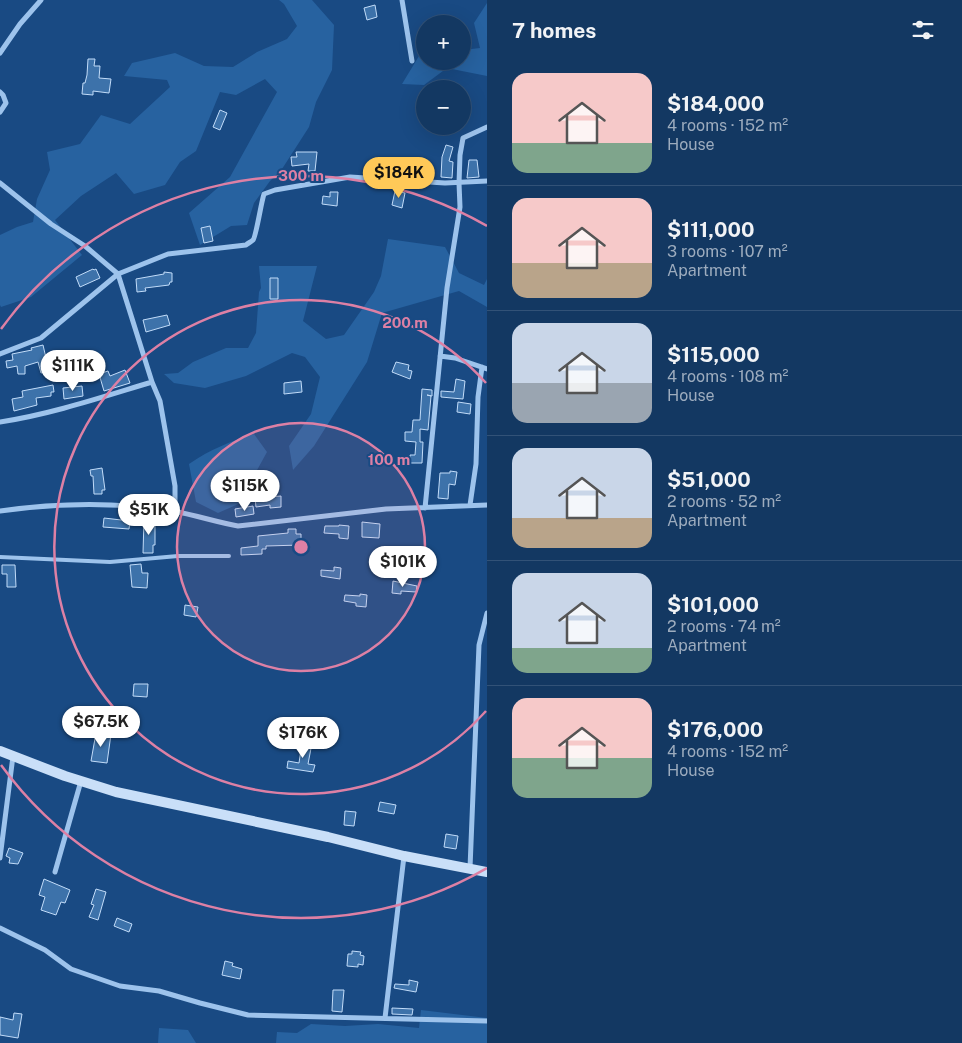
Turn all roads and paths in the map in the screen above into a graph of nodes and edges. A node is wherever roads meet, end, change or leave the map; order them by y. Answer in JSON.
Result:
{"nodes":[{"id":1,"x":41,"y":0,"type":"edge"},
{"id":2,"x":402,"y":0,"type":"edge"},
{"id":3,"x":0,"y":53,"type":"edge"},
{"id":4,"x":412,"y":61,"type":"dead end"},
{"id":5,"x":0,"y":92,"type":"edge"},
{"id":6,"x":0,"y":112,"type":"edge"},
{"id":7,"x":487,"y":127,"type":"edge"},
{"id":8,"x":487,"y":181,"type":"edge"},
{"id":9,"x":0,"y":183,"type":"edge"},
{"id":10,"x":458,"y":183,"type":"junction"},
{"id":11,"x":118,"y":274,"type":"junction"},
{"id":12,"x":0,"y":354,"type":"edge"},
{"id":13,"x":440,"y":356,"type":"junction"},
{"id":14,"x":484,"y":368,"type":"edge"},
{"id":15,"x":152,"y":382,"type":"junction"},
{"id":16,"x":0,"y":422,"type":"edge"},
{"id":17,"x":470,"y":505,"type":"junction"},
{"id":18,"x":487,"y":505,"type":"edge"},
{"id":19,"x":425,"y":508,"type":"junction"},
{"id":20,"x":0,"y":511,"type":"edge"},
{"id":21,"x":175,"y":512,"type":"junction"},
{"id":22,"x":229,"y":556,"type":"dead end"},
{"id":23,"x":0,"y":557,"type":"edge"},
{"id":24,"x":487,"y":613,"type":"edge"},
{"id":25,"x":0,"y":752,"type":"edge"},
{"id":26,"x":12,"y":756,"type":"junction"},
{"id":27,"x":81,"y":781,"type":"junction"},
{"id":28,"x":404,"y":856,"type":"junction"},
{"id":29,"x":0,"y":858,"type":"edge"},
{"id":30,"x":470,"y":868,"type":"junction"},
{"id":31,"x":55,"y":872,"type":"dead end"},
{"id":32,"x":487,"y":872,"type":"edge"},
{"id":33,"x":0,"y":928,"type":"edge"},
{"id":34,"x":385,"y":1018,"type":"junction"},
{"id":35,"x":487,"y":1021,"type":"edge"}],
"edges":[{"from":1,"to":3,"type":"street"},
{"from":2,"to":4,"type":"street"},
{"from":5,"to":6,"type":"street"},
{"from":7,"to":10,"type":"street"},
{"from":8,"to":10,"type":"street"},
{"from":9,"to":11,"type":"street"},
{"from":10,"to":11,"type":"street"},
{"from":10,"to":13,"type":"street"},
{"from":11,"to":12,"type":"street"},
{"from":11,"to":15,"type":"street"},
{"from":13,"to":14,"type":"street"},
{"from":13,"to":19,"type":"street"},
{"from":14,"to":17,"type":"street"},
{"from":15,"to":16,"type":"street"},
{"from":15,"to":21,"type":"street"},
{"from":17,"to":18,"type":"street"},
{"from":17,"to":19,"type":"street"},
{"from":19,"to":21,"type":"street"},
{"from":20,"to":21,"type":"street"},
{"from":22,"to":23,"type":"lane"},
{"from":24,"to":30,"type":"street"},
{"from":25,"to":26,"type":"main road"},
{"from":26,"to":27,"type":"main road"},
{"from":26,"to":29,"type":"street"},
{"from":27,"to":28,"type":"main road"},
{"from":27,"to":31,"type":"street"},
{"from":28,"to":30,"type":"main road"},
{"from":28,"to":34,"type":"street"},
{"from":30,"to":32,"type":"main road"},
{"from":33,"to":34,"type":"street"},
{"from":34,"to":35,"type":"street"}]}
